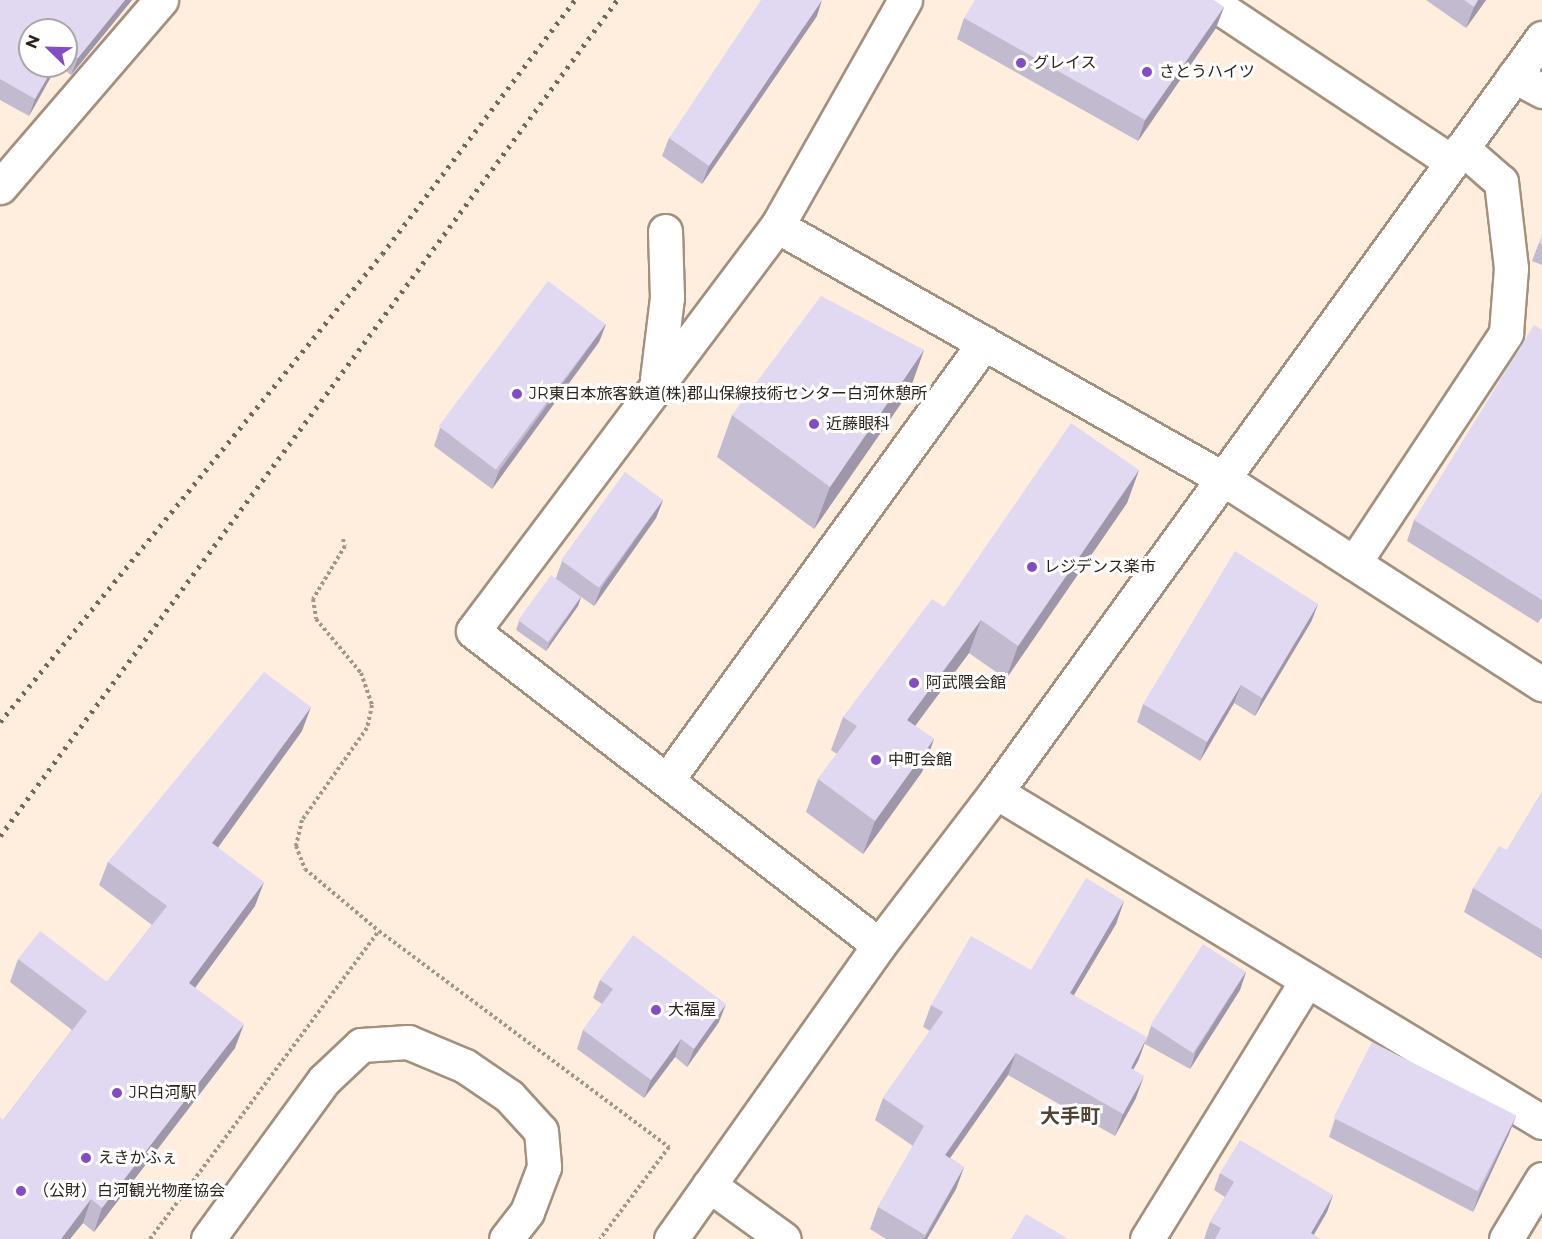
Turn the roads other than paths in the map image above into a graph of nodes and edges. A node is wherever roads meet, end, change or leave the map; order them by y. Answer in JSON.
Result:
{"nodes":[{"id":1,"x":161,"y":0,"type":"edge"},
{"id":2,"x":905,"y":0,"type":"edge"},
{"id":3,"x":1208,"y":0,"type":"edge"},
{"id":4,"x":1542,"y":38,"type":"edge"},
{"id":5,"x":1528,"y":83,"type":"edge"},
{"id":6,"x":1457,"y":155,"type":"junction"},
{"id":7,"x":0,"y":187,"type":"edge"},
{"id":8,"x":777,"y":226,"type":"junction"},
{"id":9,"x":665,"y":231,"type":"dead end"},
{"id":10,"x":984,"y":343,"type":"junction"},
{"id":11,"x":657,"y":381,"type":"junction"},
{"id":12,"x":1222,"y":478,"type":"junction"},
{"id":13,"x":1354,"y":563,"type":"junction"},
{"id":14,"x":1542,"y":684,"type":"edge"},
{"id":15,"x":667,"y":780,"type":"junction"},
{"id":16,"x":996,"y":792,"type":"junction"},
{"id":17,"x":879,"y":945,"type":"junction"},
{"id":18,"x":1308,"y":980,"type":"junction"},
{"id":19,"x":1542,"y":1122,"type":"edge"},
{"id":20,"x":1542,"y":1179,"type":"edge"},
{"id":21,"x":709,"y":1185,"type":"junction"},
{"id":22,"x":208,"y":1239,"type":"edge"},
{"id":23,"x":506,"y":1239,"type":"edge"},
{"id":24,"x":671,"y":1239,"type":"edge"},
{"id":25,"x":784,"y":1239,"type":"edge"},
{"id":26,"x":1147,"y":1239,"type":"edge"},
{"id":27,"x":1506,"y":1239,"type":"edge"}],
"edges":[{"from":1,"to":7,"type":"street"},
{"from":2,"to":8,"type":"street"},
{"from":3,"to":6,"type":"street"},
{"from":4,"to":5,"type":"street"},
{"from":5,"to":6,"type":"street"},
{"from":6,"to":12,"type":"street"},
{"from":6,"to":13,"type":"street"},
{"from":8,"to":10,"type":"street"},
{"from":8,"to":11,"type":"street"},
{"from":9,"to":11,"type":"street"},
{"from":10,"to":12,"type":"street"},
{"from":10,"to":15,"type":"street"},
{"from":11,"to":15,"type":"street"},
{"from":12,"to":13,"type":"street"},
{"from":12,"to":16,"type":"street"},
{"from":13,"to":14,"type":"street"},
{"from":15,"to":17,"type":"street"},
{"from":16,"to":17,"type":"street"},
{"from":16,"to":18,"type":"street"},
{"from":17,"to":21,"type":"street"},
{"from":18,"to":19,"type":"street"},
{"from":18,"to":26,"type":"street"},
{"from":20,"to":27,"type":"street"},
{"from":21,"to":24,"type":"street"},
{"from":21,"to":25,"type":"street"},
{"from":22,"to":23,"type":"street"}]}
